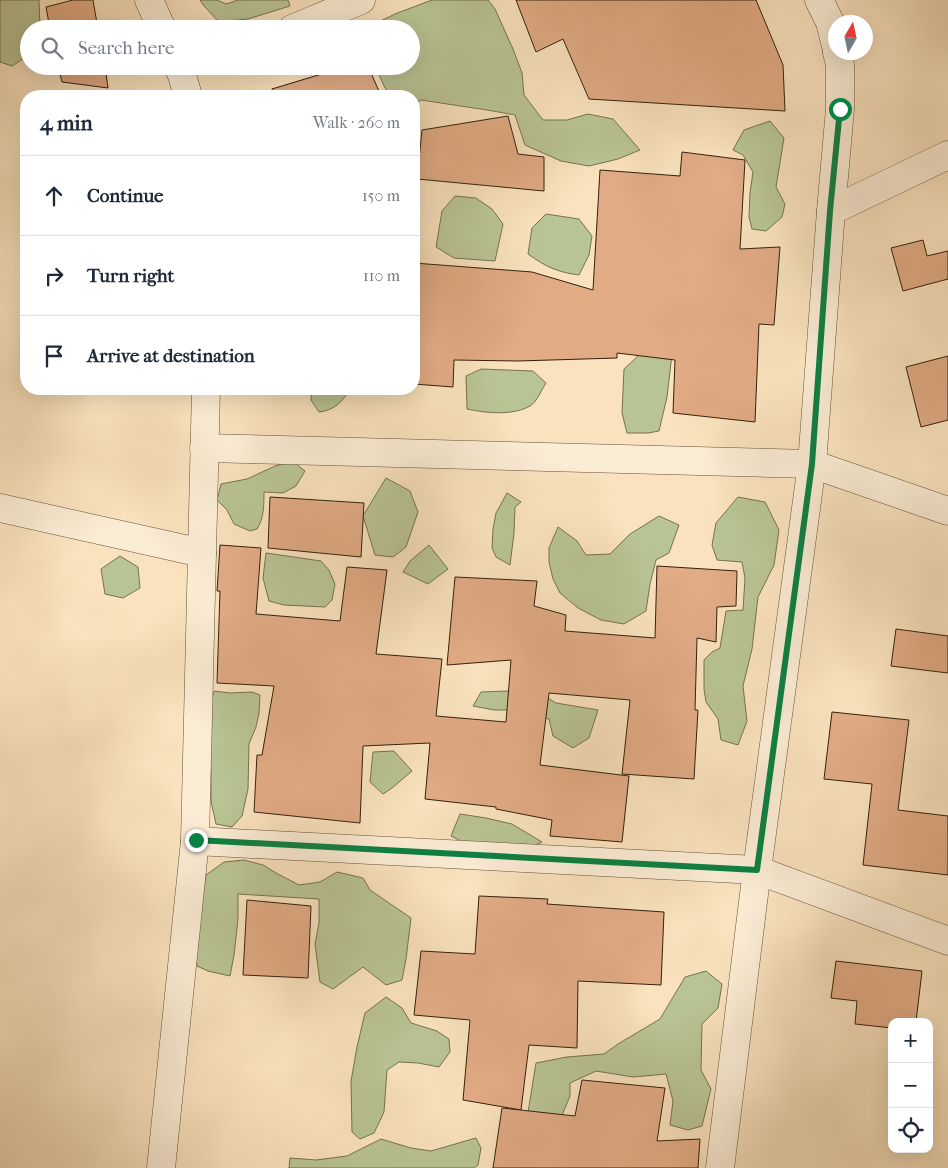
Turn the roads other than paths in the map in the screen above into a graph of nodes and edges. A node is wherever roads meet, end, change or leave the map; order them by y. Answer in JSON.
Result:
{"nodes":[{"id":1,"x":149,"y":0,"type":"edge"},
{"id":2,"x":360,"y":0,"type":"edge"},
{"id":3,"x":819,"y":0,"type":"edge"},
{"id":4,"x":828,"y":18,"type":"edge"},
{"id":5,"x":158,"y":20,"type":"edge"},
{"id":6,"x":313,"y":20,"type":"edge"},
{"id":7,"x":839,"y":60,"type":"edge"},
{"id":8,"x":948,"y":155,"type":"edge"},
{"id":9,"x":830,"y":211,"type":"junction"},
{"id":10,"x":206,"y":395,"type":"edge"},
{"id":11,"x":204,"y":448,"type":"junction"},
{"id":12,"x":812,"y":464,"type":"junction"},
{"id":13,"x":0,"y":508,"type":"edge"},
{"id":14,"x":948,"y":510,"type":"edge"},
{"id":15,"x":202,"y":553,"type":"junction"},
{"id":16,"x":196,"y":840,"type":"junction"},
{"id":17,"x":757,"y":870,"type":"junction"},
{"id":18,"x":948,"y":940,"type":"edge"},
{"id":19,"x":161,"y":1168,"type":"edge"},
{"id":20,"x":720,"y":1168,"type":"edge"}],
"edges":[{"from":1,"to":5,"type":"street"},
{"from":2,"to":6,"type":"street"},
{"from":3,"to":4,"type":"street"},
{"from":7,"to":9,"type":"street"},
{"from":8,"to":9,"type":"street"},
{"from":9,"to":12,"type":"street"},
{"from":10,"to":11,"type":"street"},
{"from":11,"to":12,"type":"street"},
{"from":11,"to":15,"type":"street"},
{"from":12,"to":14,"type":"street"},
{"from":12,"to":17,"type":"street"},
{"from":13,"to":15,"type":"street"},
{"from":15,"to":16,"type":"street"},
{"from":16,"to":17,"type":"street"},
{"from":16,"to":19,"type":"street"},
{"from":17,"to":18,"type":"street"},
{"from":17,"to":20,"type":"street"}]}
